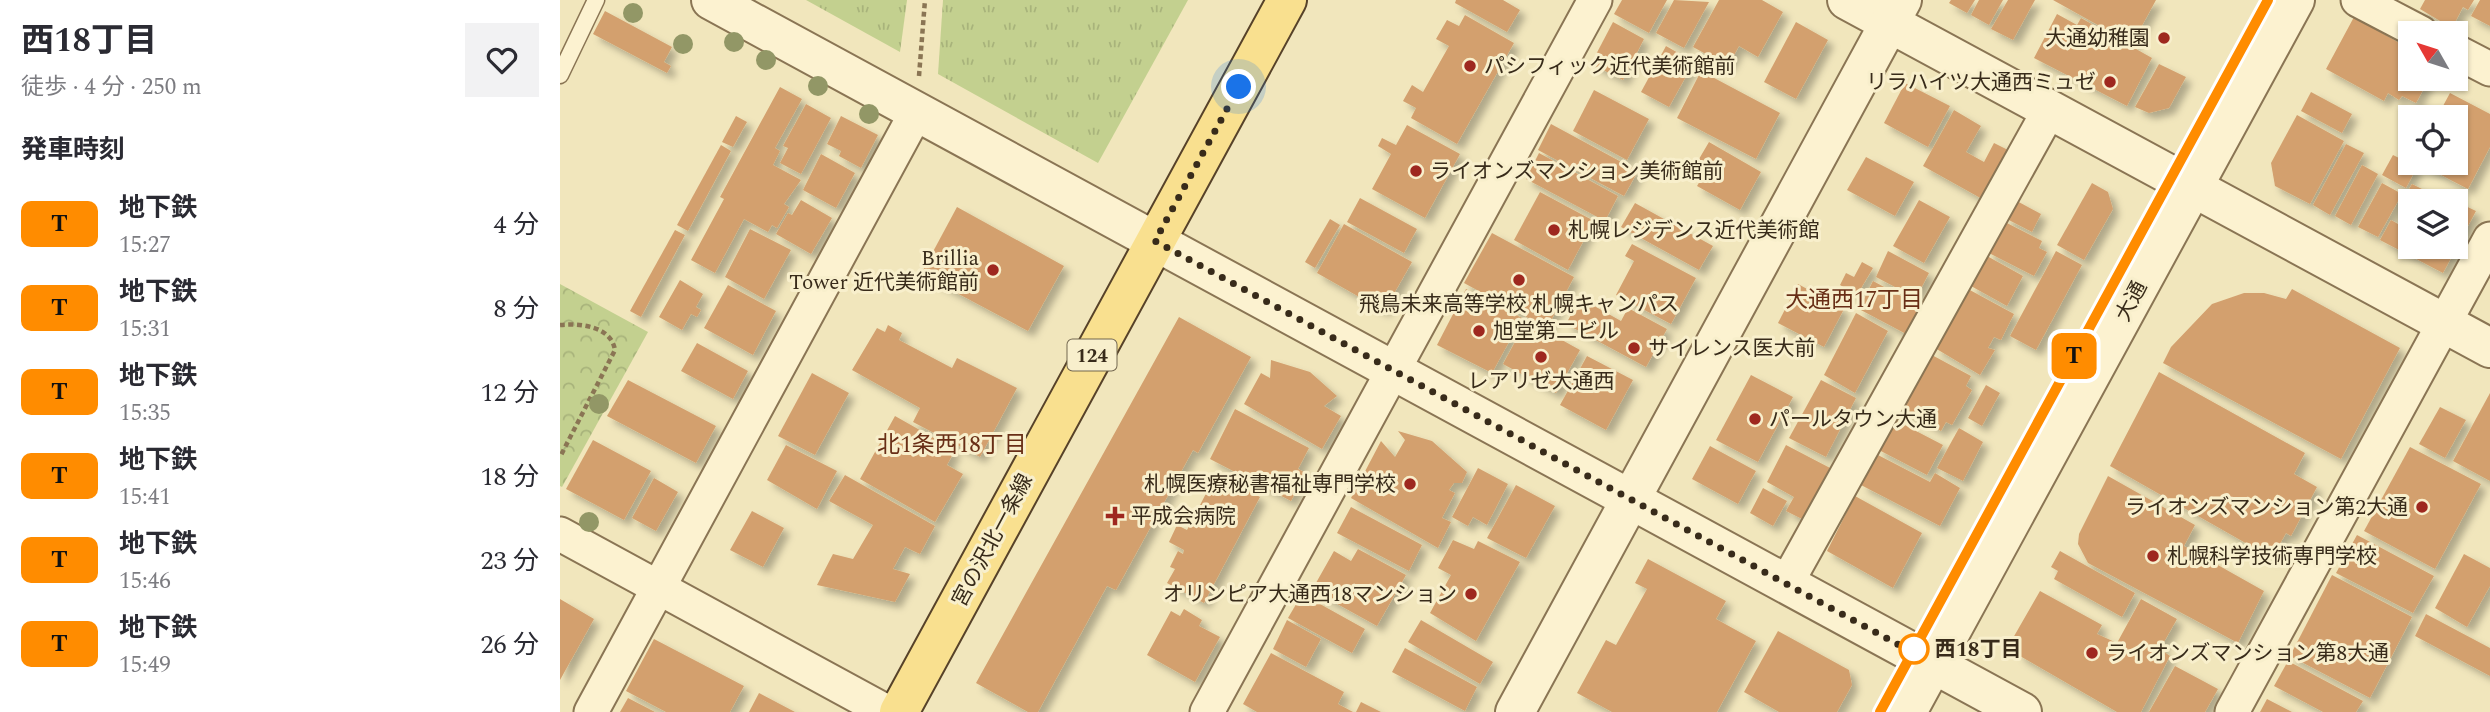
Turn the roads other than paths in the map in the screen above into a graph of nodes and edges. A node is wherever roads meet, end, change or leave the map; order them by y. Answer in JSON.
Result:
{"nodes":[{"id":1,"x":596,"y":0,"type":"edge"},
{"id":2,"x":712,"y":0,"type":"edge"},
{"id":3,"x":1287,"y":0,"type":"edge"},
{"id":4,"x":1595,"y":0,"type":"edge"},
{"id":5,"x":1847,"y":0,"type":"edge"},
{"id":6,"x":2295,"y":0,"type":"edge"},
{"id":7,"x":2358,"y":0,"type":"edge"},
{"id":8,"x":1896,"y":12,"type":"edge"},
{"id":9,"x":2398,"y":21,"type":"edge"},
{"id":10,"x":2468,"y":58,"type":"edge"},
{"id":11,"x":2490,"y":69,"type":"edge"},
{"id":12,"x":560,"y":75,"type":"edge"},
{"id":13,"x":918,"y":96,"type":"junction"},
{"id":14,"x":2050,"y":109,"type":"junction"},
{"id":15,"x":2193,"y":186,"type":"junction"},
{"id":16,"x":2490,"y":239,"type":"edge"},
{"id":17,"x":1155,"y":241,"type":"junction"},
{"id":18,"x":2444,"y":324,"type":"junction"},
{"id":19,"x":2490,"y":348,"type":"edge"},
{"id":20,"x":1393,"y":370,"type":"junction"},
{"id":21,"x":1631,"y":499,"type":"junction"},
{"id":22,"x":560,"y":534,"type":"edge"},
{"id":23,"x":1786,"y":584,"type":"junction"},
{"id":24,"x":658,"y":588,"type":"junction"},
{"id":25,"x":1933,"y":664,"type":"junction"},
{"id":26,"x":591,"y":712,"type":"edge"},
{"id":27,"x":887,"y":712,"type":"edge"},
{"id":28,"x":899,"y":712,"type":"edge"},
{"id":29,"x":1208,"y":712,"type":"edge"},
{"id":30,"x":1515,"y":712,"type":"edge"},
{"id":31,"x":1907,"y":712,"type":"edge"},
{"id":32,"x":2022,"y":712,"type":"edge"},
{"id":33,"x":2232,"y":712,"type":"edge"}],
"edges":[{"from":1,"to":12,"type":"lane"},
{"from":2,"to":13,"type":"street"},
{"from":3,"to":17,"type":"main road","name":"宮の沢北一条線","number":"124"},
{"from":4,"to":20,"type":"street"},
{"from":5,"to":8,"type":"street"},
{"from":6,"to":15,"type":"street","name":"大通"},
{"from":7,"to":9,"type":"street"},
{"from":8,"to":14,"type":"street"},
{"from":8,"to":21,"type":"street"},
{"from":10,"to":11,"type":"street"},
{"from":13,"to":17,"type":"street"},
{"from":13,"to":24,"type":"street"},
{"from":14,"to":15,"type":"street"},
{"from":14,"to":23,"type":"street"},
{"from":15,"to":18,"type":"street"},
{"from":15,"to":25,"type":"street","name":"大通"},
{"from":16,"to":18,"type":"street"},
{"from":17,"to":20,"type":"street"},
{"from":17,"to":28,"type":"main road","name":"宮の沢北一条線","number":"124"},
{"from":18,"to":19,"type":"street"},
{"from":18,"to":33,"type":"street"},
{"from":20,"to":21,"type":"street"},
{"from":20,"to":29,"type":"street"},
{"from":21,"to":23,"type":"street"},
{"from":21,"to":30,"type":"street"},
{"from":22,"to":24,"type":"street"},
{"from":23,"to":25,"type":"street"},
{"from":24,"to":26,"type":"street"},
{"from":24,"to":27,"type":"street"},
{"from":25,"to":31,"type":"street","name":"大通"},
{"from":25,"to":32,"type":"street"}]}
